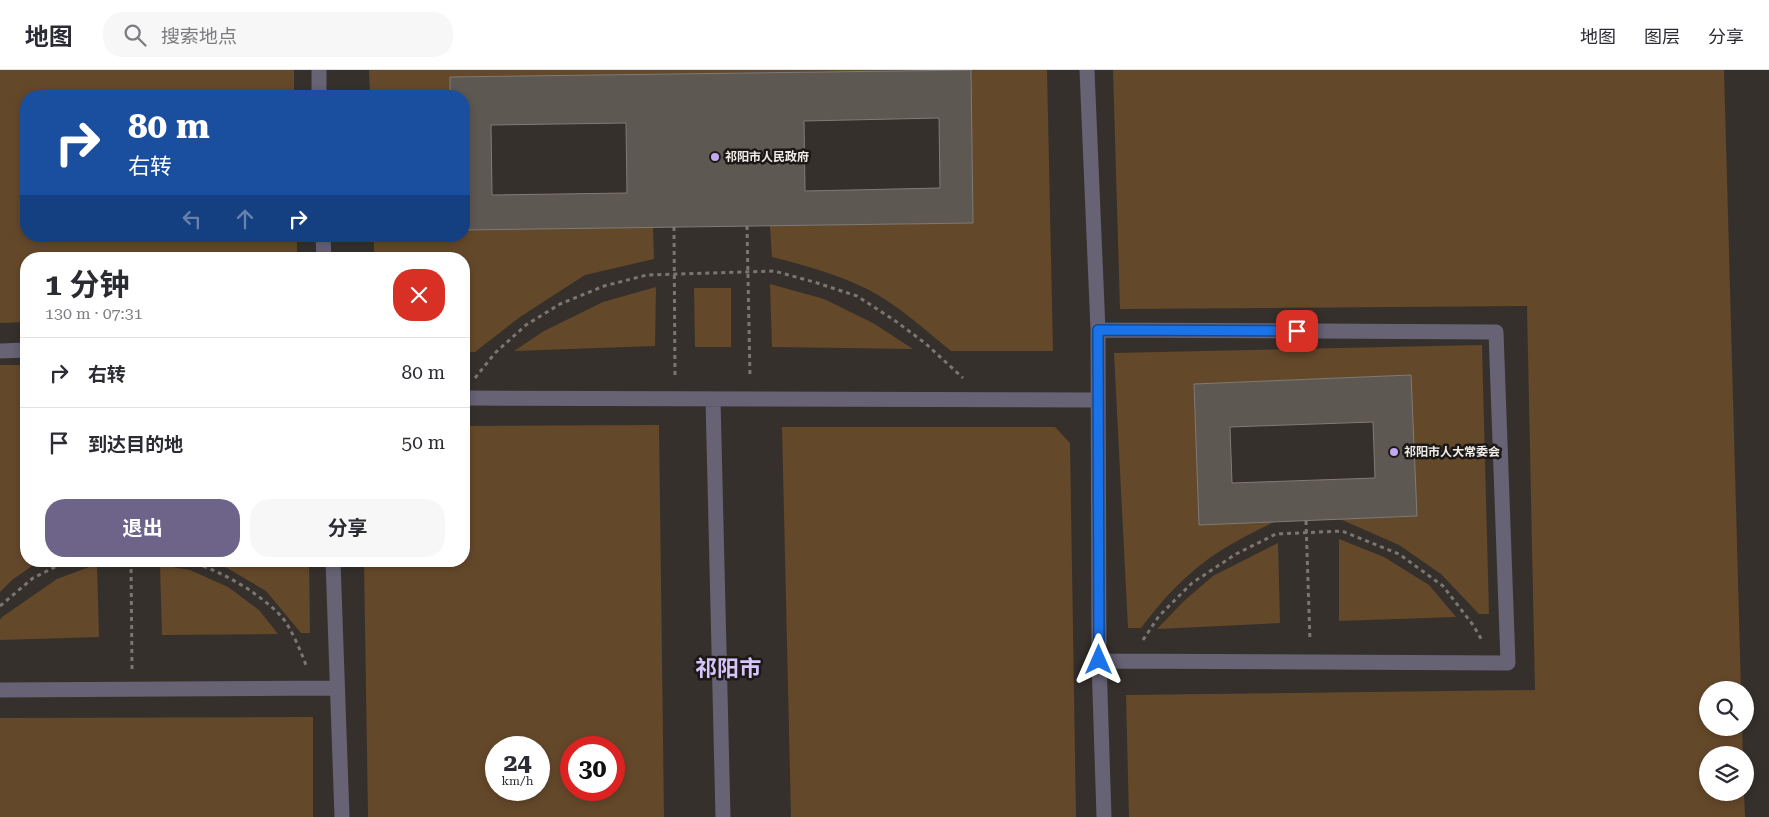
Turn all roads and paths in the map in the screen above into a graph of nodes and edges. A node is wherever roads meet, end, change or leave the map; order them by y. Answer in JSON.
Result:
{"nodes":[{"id":1,"x":319,"y":70,"type":"edge"},
{"id":2,"x":1087,"y":70,"type":"edge"},
{"id":3,"x":319,"y":90,"type":"edge"},
{"id":4,"x":747,"y":226,"type":"dead end"},
{"id":5,"x":674,"y":227,"type":"dead end"},
{"id":6,"x":748,"y":272,"type":"junction"},
{"id":7,"x":675,"y":274,"type":"junction"},
{"id":8,"x":1098,"y":330,"type":"junction"},
{"id":9,"x":20,"y":350,"type":"edge"},
{"id":10,"x":0,"y":351,"type":"edge"},
{"id":11,"x":474,"y":379,"type":"dead end"},
{"id":12,"x":470,"y":398,"type":"edge"},
{"id":13,"x":675,"y":398,"type":"junction"},
{"id":14,"x":713,"y":399,"type":"junction"},
{"id":15,"x":750,"y":399,"type":"junction"},
{"id":16,"x":988,"y":399,"type":"junction"},
{"id":17,"x":1098,"y":400,"type":"junction"},
{"id":18,"x":1306,"y":520,"type":"dead end"},
{"id":19,"x":1306,"y":533,"type":"junction"},
{"id":20,"x":55,"y":567,"type":"edge"},
{"id":21,"x":131,"y":567,"type":"edge"},
{"id":22,"x":207,"y":567,"type":"edge"},
{"id":23,"x":333,"y":567,"type":"edge"},
{"id":24,"x":0,"y":606,"type":"edge"},
{"id":25,"x":1099,"y":660,"type":"junction"},
{"id":26,"x":1128,"y":660,"type":"junction"},
{"id":27,"x":1311,"y":661,"type":"junction"},
{"id":28,"x":1494,"y":662,"type":"junction"},
{"id":29,"x":315,"y":688,"type":"junction"},
{"id":30,"x":337,"y":688,"type":"junction"},
{"id":31,"x":132,"y":689,"type":"junction"},
{"id":32,"x":0,"y":690,"type":"edge"},
{"id":33,"x":342,"y":817,"type":"edge"},
{"id":34,"x":723,"y":817,"type":"edge"},
{"id":35,"x":1104,"y":817,"type":"edge"}],
"edges":[{"from":1,"to":3,"type":"street"},
{"from":2,"to":8,"type":"street"},
{"from":4,"to":6,"type":"path"},
{"from":5,"to":7,"type":"path"},
{"from":6,"to":7,"type":"path"},
{"from":6,"to":15,"type":"path"},
{"from":6,"to":16,"type":"path"},
{"from":7,"to":11,"type":"path"},
{"from":7,"to":13,"type":"path"},
{"from":8,"to":17,"type":"street"},
{"from":8,"to":28,"type":"street"},
{"from":9,"to":10,"type":"street"},
{"from":12,"to":13,"type":"street"},
{"from":13,"to":14,"type":"street"},
{"from":14,"to":15,"type":"street"},
{"from":14,"to":34,"type":"street"},
{"from":15,"to":16,"type":"street"},
{"from":16,"to":17,"type":"street"},
{"from":17,"to":25,"type":"street"},
{"from":18,"to":19,"type":"path"},
{"from":19,"to":26,"type":"path"},
{"from":19,"to":27,"type":"path"},
{"from":19,"to":28,"type":"path"},
{"from":20,"to":24,"type":"path"},
{"from":21,"to":31,"type":"path"},
{"from":22,"to":29,"type":"path"},
{"from":23,"to":30,"type":"street"},
{"from":25,"to":26,"type":"street"},
{"from":25,"to":35,"type":"street"},
{"from":26,"to":27,"type":"street"},
{"from":27,"to":28,"type":"street"},
{"from":29,"to":30,"type":"street"},
{"from":29,"to":31,"type":"street"},
{"from":30,"to":33,"type":"street"},
{"from":31,"to":32,"type":"street"}]}
